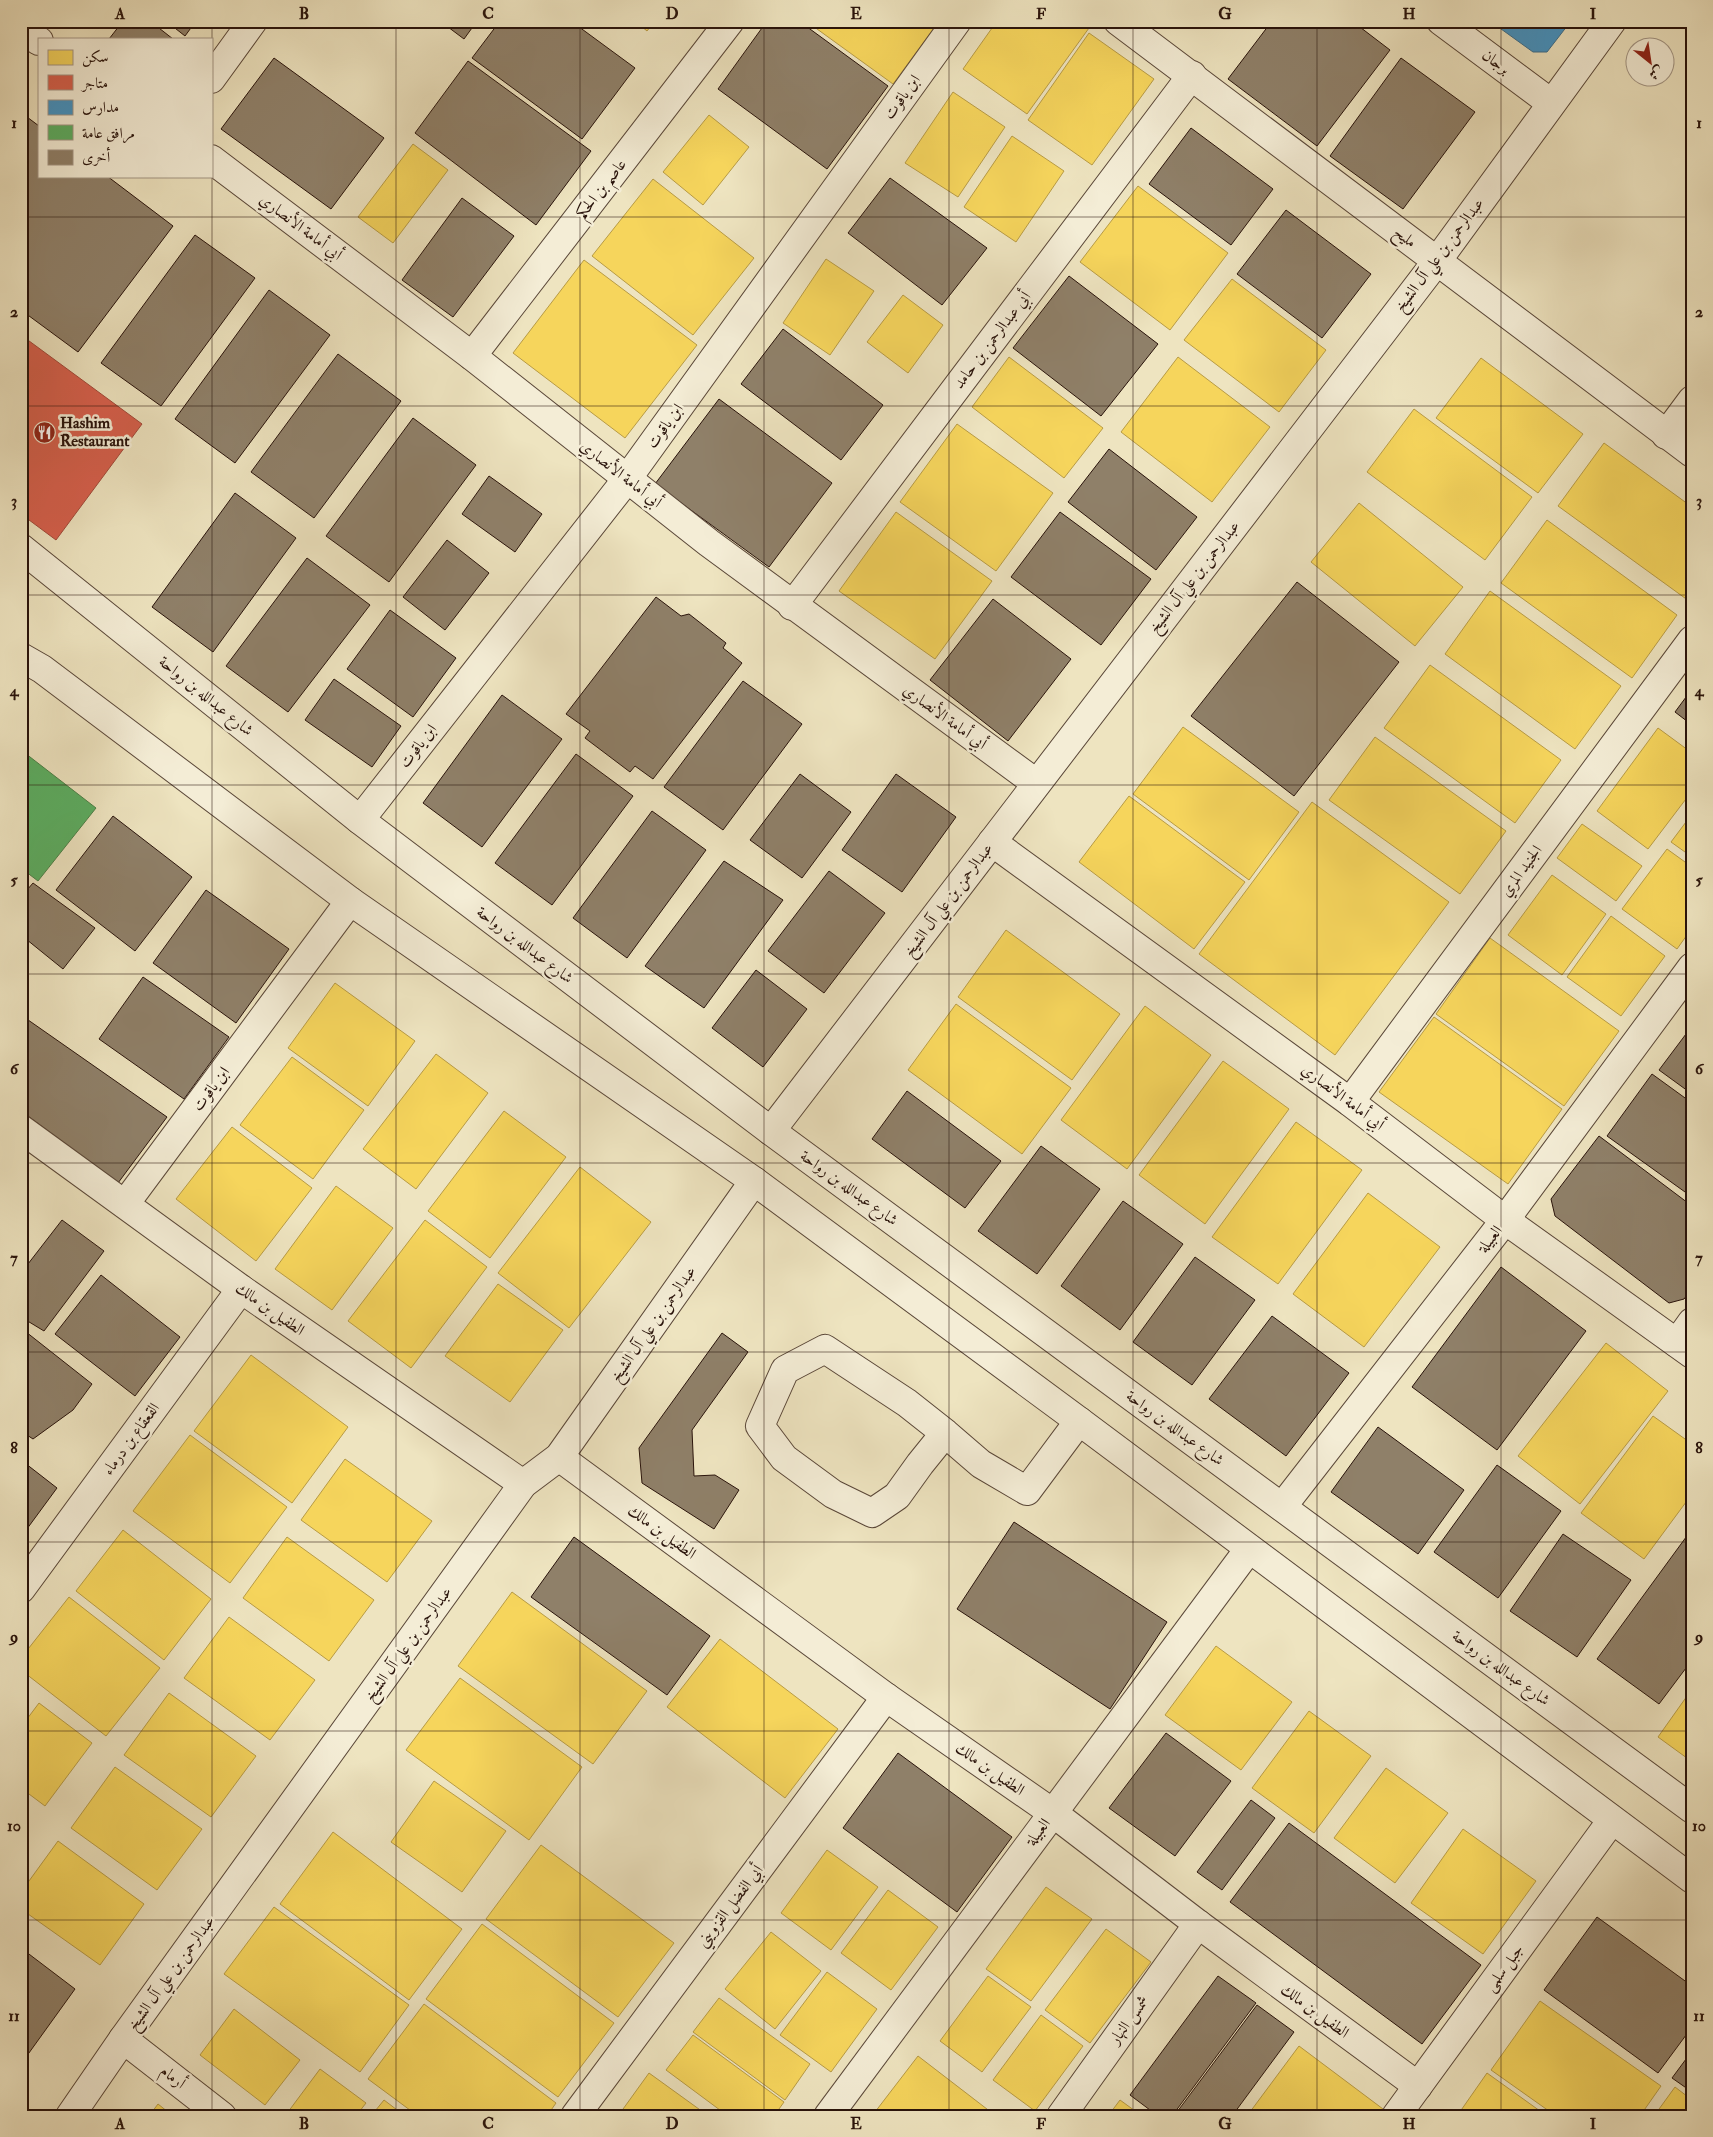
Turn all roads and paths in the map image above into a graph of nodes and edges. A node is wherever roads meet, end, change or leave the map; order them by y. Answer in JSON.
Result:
{"nodes":[{"id":1,"x":253,"y":21,"type":"edge"},
{"id":2,"x":730,"y":21,"type":"edge"},
{"id":3,"x":957,"y":21,"type":"edge"},
{"id":4,"x":1118,"y":21,"type":"edge"},
{"id":5,"x":1441,"y":21,"type":"edge"},
{"id":6,"x":1612,"y":21,"type":"edge"},
{"id":7,"x":21,"y":29,"type":"edge"},
{"id":8,"x":38,"y":40,"type":"edge"},
{"id":9,"x":1192,"y":75,"type":"junction"},
{"id":10,"x":212,"y":78,"type":"edge"},
{"id":11,"x":1551,"y":103,"type":"junction"},
{"id":12,"x":212,"y":160,"type":"edge"},
{"id":13,"x":1437,"y":261,"type":"junction"},
{"id":14,"x":472,"y":356,"type":"junction"},
{"id":15,"x":1692,"y":400,"type":"edge"},
{"id":16,"x":1666,"y":435,"type":"junction"},
{"id":17,"x":1692,"y":452,"type":"edge"},
{"id":18,"x":627,"y":479,"type":"junction"},
{"id":19,"x":21,"y":548,"type":"edge"},
{"id":20,"x":21,"y":574,"type":"edge"},
{"id":21,"x":84,"y":598,"type":"junction"},
{"id":22,"x":792,"y":606,"type":"junction"},
{"id":23,"x":1692,"y":640,"type":"edge"},
{"id":24,"x":21,"y":648,"type":"edge"},
{"id":25,"x":32,"y":663,"type":"edge"},
{"id":26,"x":1036,"y":783,"type":"junction"},
{"id":27,"x":360,"y":820,"type":"junction"},
{"id":28,"x":992,"y":842,"type":"junction"},
{"id":29,"x":350,"y":901,"type":"junction"},
{"id":30,"x":1692,"y":967,"type":"edge"},
{"id":31,"x":1350,"y":1102,"type":"junction"},
{"id":32,"x":21,"y":1129,"type":"edge"},
{"id":33,"x":771,"y":1131,"type":"junction"},
{"id":34,"x":754,"y":1181,"type":"junction"},
{"id":35,"x":125,"y":1204,"type":"junction"},
{"id":36,"x":1505,"y":1220,"type":"junction"},
{"id":37,"x":241,"y":1289,"type":"junction"},
{"id":38,"x":1687,"y":1340,"type":"edge"},
{"id":39,"x":1079,"y":1421,"type":"junction"},
{"id":40,"x":945,"y":1433,"type":"junction"},
{"id":41,"x":559,"y":1457,"type":"junction"},
{"id":42,"x":523,"y":1484,"type":"junction"},
{"id":43,"x":1282,"y":1507,"type":"junction"},
{"id":44,"x":1249,"y":1549,"type":"junction"},
{"id":45,"x":21,"y":1588,"type":"edge"},
{"id":46,"x":886,"y":1697,"type":"junction"},
{"id":47,"x":1692,"y":1809,"type":"edge"},
{"id":48,"x":1052,"y":1813,"type":"junction"},
{"id":49,"x":1612,"y":1820,"type":"junction"},
{"id":50,"x":1692,"y":1879,"type":"edge"},
{"id":51,"x":1198,"y":1924,"type":"junction"},
{"id":52,"x":123,"y":2039,"type":"junction"},
{"id":53,"x":1418,"y":2086,"type":"junction"},
{"id":54,"x":70,"y":2116,"type":"edge"},
{"id":55,"x":222,"y":2116,"type":"edge"},
{"id":56,"x":575,"y":2116,"type":"edge"},
{"id":57,"x":828,"y":2116,"type":"edge"},
{"id":58,"x":1061,"y":2116,"type":"edge"},
{"id":59,"x":1396,"y":2116,"type":"edge"}],
"edges":[{"from":1,"to":10,"type":"street"},
{"from":2,"to":14,"type":"street","name":"عاصم بن الحكم"},
{"from":3,"to":18,"type":"street","name":"ابن ياقوت"},
{"from":4,"to":9,"type":"street","name":"مليح"},
{"from":5,"to":11,"type":"street","name":"برجان"},
{"from":6,"to":11,"type":"street","name":"عبدالرحمن بن علي آل الشيخ"},
{"from":7,"to":8,"type":"street"},
{"from":9,"to":13,"type":"street","name":"مليح"},
{"from":9,"to":22,"type":"street","name":"أبي عبدالرحمن بن حامد"},
{"from":11,"to":13,"type":"street","name":"عبدالرحمن بن علي آل الشيخ"},
{"from":12,"to":14,"type":"street","name":"أبي أمامة الأنصاري"},
{"from":13,"to":16,"type":"street","name":"مليح"},
{"from":13,"to":26,"type":"street","name":"عبدالرحمن بن علي آل الشيخ"},
{"from":14,"to":18,"type":"street","name":"أبي أمامة الأنصاري"},
{"from":15,"to":16,"type":"street"},
{"from":16,"to":17,"type":"street","name":"مليح"},
{"from":18,"to":22,"type":"street","name":"أبي أمامة الأنصاري"},
{"from":18,"to":27,"type":"street","name":"ابن ياقوت"},
{"from":19,"to":21,"type":"street","name":"شارع عبدالله بن رواحة"},
{"from":20,"to":21,"type":"street"},
{"from":21,"to":27,"type":"street","name":"شارع عبدالله بن رواحة"},
{"from":22,"to":26,"type":"street","name":"أبي أمامة الأنصاري"},
{"from":23,"to":31,"type":"street","name":"الجنيد المري"},
{"from":24,"to":25,"type":"street"},
{"from":25,"to":29,"type":"street"},
{"from":26,"to":28,"type":"street","name":"عبدالرحمن بن علي آل الشيخ"},
{"from":27,"to":33,"type":"street","name":"شارع عبدالله بن رواحة"},
{"from":28,"to":31,"type":"street","name":"أبي أمامة الأنصاري"},
{"from":28,"to":33,"type":"street","name":"عبدالرحمن بن علي آل الشيخ"},
{"from":29,"to":34,"type":"street"},
{"from":29,"to":35,"type":"street","name":"ابن ياقوت"},
{"from":30,"to":36,"type":"street","name":"العبيلة"},
{"from":31,"to":36,"type":"street","name":"أبي أمامة الأنصاري"},
{"from":32,"to":35,"type":"street","name":"الطفيل بن مالك"},
{"from":33,"to":43,"type":"street","name":"شارع عبدالله بن رواحة"},
{"from":34,"to":39,"type":"street"},
{"from":34,"to":41,"type":"street","name":"عبدالرحمن بن علي آل الشيخ"},
{"from":35,"to":37,"type":"street","name":"الطفيل بن مالك"},
{"from":36,"to":38,"type":"street","name":"أبي أمامة الأنصاري"},
{"from":36,"to":43,"type":"street","name":"العبيلة"},
{"from":37,"to":42,"type":"street","name":"الطفيل بن مالك"},
{"from":37,"to":45,"type":"street","name":"القعقاع بن درماء"},
{"from":39,"to":40,"type":"street"},
{"from":39,"to":44,"type":"street"},
{"from":40,"to":40,"type":"street"},
{"from":41,"to":42,"type":"street","name":"عبدالرحمن بن علي آل الشيخ"},
{"from":41,"to":46,"type":"street","name":"الطفيل بن مالك"},
{"from":42,"to":52,"type":"street","name":"عبدالرحمن بن علي آل الشيخ"},
{"from":43,"to":47,"type":"street","name":"شارع عبدالله بن رواحة"},
{"from":44,"to":48,"type":"street","name":"العبيلة"},
{"from":44,"to":49,"type":"street"},
{"from":46,"to":48,"type":"street","name":"الطفيل بن مالك"},
{"from":46,"to":56,"type":"street","name":"أبي الفضل القزويني"},
{"from":48,"to":51,"type":"street","name":"الطفيل بن مالك"},
{"from":48,"to":57,"type":"street","name":"العبيلة"},
{"from":49,"to":50,"type":"street"},
{"from":49,"to":53,"type":"street","name":"جبل سلمى"},
{"from":51,"to":53,"type":"street","name":"الطفيل بن مالك"},
{"from":51,"to":58,"type":"street","name":"شمس النهار"},
{"from":52,"to":54,"type":"street","name":"عبدالرحمن بن علي آل الشيخ"},
{"from":52,"to":55,"type":"street","name":"أرمام"},
{"from":53,"to":59,"type":"street","name":"جبل سلمى"}]}
